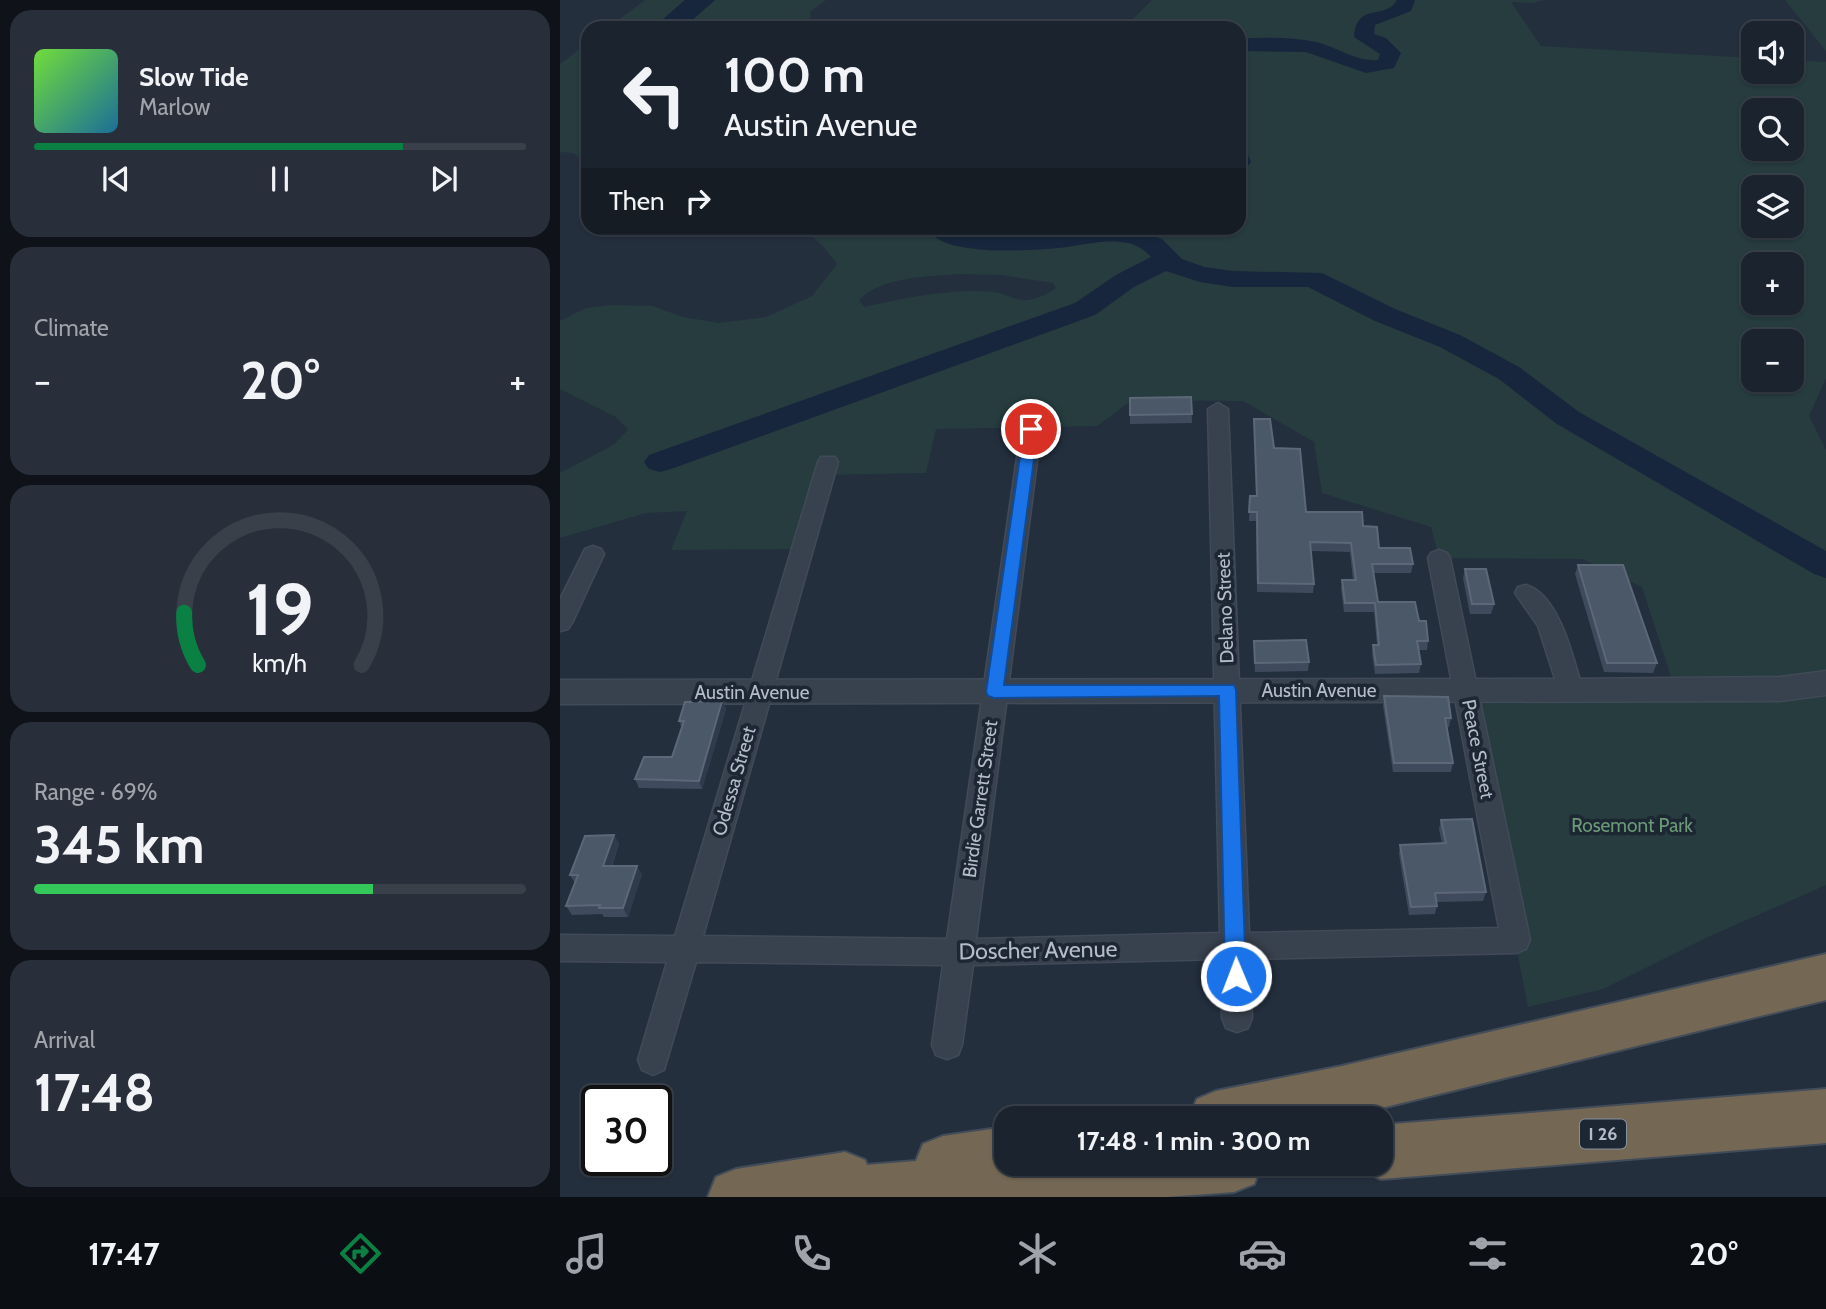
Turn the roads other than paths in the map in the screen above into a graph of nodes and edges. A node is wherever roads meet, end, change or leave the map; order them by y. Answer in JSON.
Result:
{"nodes":[{"id":1,"x":1218,"y":409,"type":"dead end"},
{"id":2,"x":1031,"y":429,"type":"dead end"},
{"id":3,"x":828,"y":462,"type":"dead end"},
{"id":4,"x":593,"y":554,"type":"dead end"},
{"id":5,"x":1439,"y":558,"type":"dead end"},
{"id":6,"x":1526,"y":593,"type":"dead end"},
{"id":7,"x":560,"y":623,"type":"edge"},
{"id":8,"x":1826,"y":682,"type":"edge"},
{"id":9,"x":1228,"y":690,"type":"junction"},
{"id":10,"x":1466,"y":691,"type":"junction"},
{"id":11,"x":1571,"y":691,"type":"junction"},
{"id":12,"x":560,"y":692,"type":"edge"},
{"id":13,"x":760,"y":692,"type":"junction"},
{"id":14,"x":994,"y":692,"type":"junction"},
{"id":15,"x":1516,"y":940,"type":"joint"},
{"id":16,"x":685,"y":947,"type":"junction"},
{"id":17,"x":560,"y":948,"type":"edge"},
{"id":18,"x":1235,"y":948,"type":"junction"},
{"id":19,"x":959,"y":951,"type":"junction"},
{"id":20,"x":1826,"y":977,"type":"edge"},
{"id":21,"x":1237,"y":1018,"type":"dead end"},
{"id":22,"x":947,"y":1045,"type":"dead end"},
{"id":23,"x":653,"y":1060,"type":"dead end"},
{"id":24,"x":1274,"y":1106,"type":"edge"},
{"id":25,"x":1826,"y":1116,"type":"edge"},
{"id":26,"x":1393,"y":1151,"type":"edge"},
{"id":27,"x":994,"y":1156,"type":"edge"},
{"id":28,"x":1084,"y":1176,"type":"edge"},
{"id":29,"x":736,"y":1197,"type":"edge"},
{"id":30,"x":821,"y":1197,"type":"edge"}],
"edges":[{"from":1,"to":9,"type":"street","name":"Delano Street"},
{"from":2,"to":14,"type":"street","name":"Birdie Garrett Street"},
{"from":3,"to":13,"type":"street","name":"Odessa Street"},
{"from":4,"to":7,"type":"street"},
{"from":5,"to":10,"type":"street","name":"Peace Street"},
{"from":6,"to":11,"type":"street"},
{"from":8,"to":11,"type":"street","name":"Austin Avenue"},
{"from":9,"to":10,"type":"street","name":"Austin Avenue"},
{"from":9,"to":14,"type":"street","name":"Austin Avenue"},
{"from":9,"to":18,"type":"street","name":"Delano Street"},
{"from":10,"to":11,"type":"street","name":"Austin Avenue"},
{"from":10,"to":15,"type":"street","name":"Peace Street"},
{"from":12,"to":13,"type":"street","name":"Austin Avenue"},
{"from":13,"to":14,"type":"street","name":"Austin Avenue"},
{"from":13,"to":16,"type":"street","name":"Odessa Street"},
{"from":14,"to":19,"type":"street","name":"Birdie Garrett Street"},
{"from":15,"to":18,"type":"street","name":"Doscher Avenue"},
{"from":16,"to":17,"type":"street","name":"Doscher Avenue"},
{"from":16,"to":19,"type":"street","name":"Doscher Avenue"},
{"from":16,"to":23,"type":"street","name":"Odessa Street"},
{"from":18,"to":19,"type":"street","name":"Doscher Avenue"},
{"from":18,"to":21,"type":"street","name":"Delano Street"},
{"from":19,"to":22,"type":"street","name":"Birdie Garrett Street"},
{"from":20,"to":24,"type":"highway"},
{"from":25,"to":26,"type":"highway","number":"I 26"},
{"from":27,"to":29,"type":"highway"},
{"from":28,"to":30,"type":"highway"}]}
